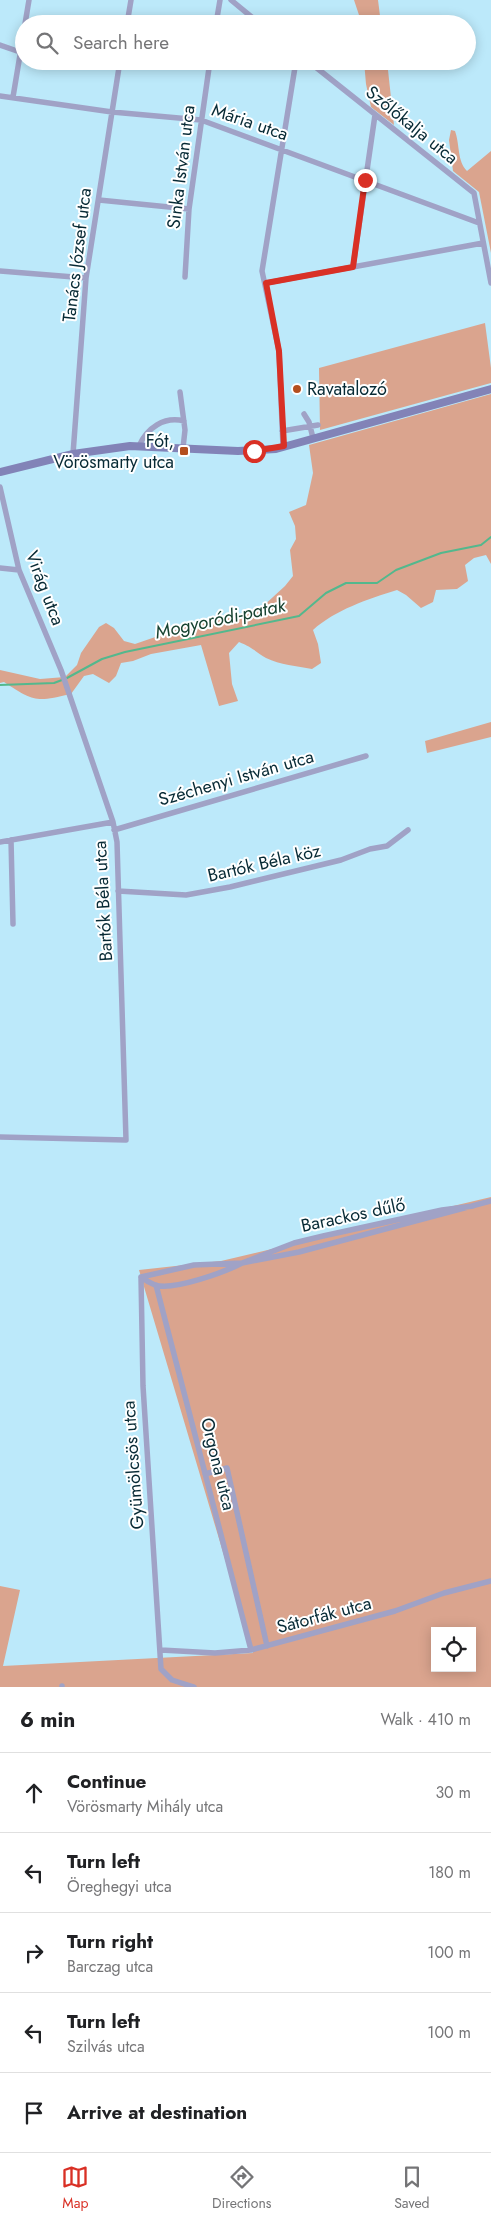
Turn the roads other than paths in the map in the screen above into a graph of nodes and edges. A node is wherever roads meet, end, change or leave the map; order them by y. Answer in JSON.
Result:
{"nodes":[{"id":1,"x":29,"y":0,"type":"edge"},
{"id":2,"x":131,"y":0,"type":"edge"},
{"id":3,"x":220,"y":0,"type":"edge"},
{"id":4,"x":230,"y":0,"type":"edge"},
{"id":5,"x":26,"y":15,"type":"edge"},
{"id":6,"x":128,"y":15,"type":"edge"},
{"id":7,"x":218,"y":15,"type":"edge"},
{"id":8,"x":249,"y":15,"type":"edge"},
{"id":9,"x":0,"y":45,"type":"edge"},
{"id":10,"x":15,"y":50,"type":"edge"},
{"id":11,"x":17,"y":70,"type":"edge"},
{"id":12,"x":119,"y":70,"type":"edge"},
{"id":13,"x":209,"y":70,"type":"edge"},
{"id":14,"x":295,"y":70,"type":"edge"},
{"id":15,"x":319,"y":70,"type":"edge"},
{"id":16,"x":0,"y":96,"type":"edge"},
{"id":17,"x":13,"y":97,"type":"junction"},
{"id":18,"x":112,"y":112,"type":"junction"},
{"id":19,"x":375,"y":115,"type":"junction"},
{"id":20,"x":201,"y":120,"type":"junction"},
{"id":21,"x":283,"y":149,"type":"junction"},
{"id":22,"x":365,"y":180,"type":"junction"},
{"id":23,"x":99,"y":200,"type":"junction"},
{"id":24,"x":189,"y":209,"type":"junction"},
{"id":25,"x":479,"y":223,"type":"junction"},
{"id":26,"x":483,"y":243,"type":"junction"},
{"id":27,"x":353,"y":267,"type":"junction"},
{"id":28,"x":0,"y":271,"type":"edge"},
{"id":29,"x":184,"y":277,"type":"dead end"},
{"id":30,"x":86,"y":278,"type":"junction"},
{"id":31,"x":266,"y":283,"type":"junction"},
{"id":32,"x":491,"y":283,"type":"edge"},
{"id":33,"x":491,"y":389,"type":"edge"},
{"id":34,"x":180,"y":392,"type":"dead end"},
{"id":35,"x":304,"y":414,"type":"dead end"},
{"id":36,"x":184,"y":421,"type":"junction"},
{"id":37,"x":318,"y":425,"type":"dead end"},
{"id":38,"x":310,"y":426,"type":"junction"},
{"id":39,"x":282,"y":431,"type":"junction"},
{"id":40,"x":312,"y":438,"type":"junction"},
{"id":41,"x":139,"y":446,"type":"junction"},
{"id":42,"x":284,"y":446,"type":"junction"},
{"id":43,"x":183,"y":448,"type":"junction"},
{"id":44,"x":73,"y":454,"type":"junction"},
{"id":45,"x":0,"y":472,"type":"edge"},
{"id":46,"x":0,"y":487,"type":"edge"},
{"id":47,"x":0,"y":568,"type":"edge"},
{"id":48,"x":19,"y":570,"type":"junction"},
{"id":49,"x":61,"y":670,"type":"joint"},
{"id":50,"x":366,"y":756,"type":"dead end"},
{"id":51,"x":113,"y":822,"type":"junction"},
{"id":52,"x":114,"y":830,"type":"junction"},
{"id":53,"x":408,"y":830,"type":"dead end"},
{"id":54,"x":11,"y":840,"type":"junction"},
{"id":55,"x":0,"y":842,"type":"edge"},
{"id":56,"x":118,"y":891,"type":"junction"},
{"id":57,"x":13,"y":924,"type":"dead end"},
{"id":58,"x":0,"y":1137,"type":"edge"},
{"id":59,"x":491,"y":1201,"type":"edge"},
{"id":60,"x":473,"y":1206,"type":"junction"},
{"id":61,"x":242,"y":1263,"type":"junction"},
{"id":62,"x":141,"y":1277,"type":"junction"},
{"id":63,"x":156,"y":1285,"type":"junction"},
{"id":64,"x":205,"y":1474,"type":"junction"},
{"id":65,"x":491,"y":1580,"type":"edge"},
{"id":66,"x":267,"y":1646,"type":"junction"},
{"id":67,"x":161,"y":1650,"type":"junction"},
{"id":68,"x":251,"y":1650,"type":"junction"},
{"id":69,"x":194,"y":1687,"type":"edge"}],
"edges":[{"from":1,"to":5,"type":"street"},
{"from":2,"to":6,"type":"street"},
{"from":3,"to":7,"type":"street"},
{"from":4,"to":8,"type":"street"},
{"from":9,"to":10,"type":"street"},
{"from":11,"to":17,"type":"street"},
{"from":12,"to":18,"type":"street","name":"Tanács József utca"},
{"from":13,"to":20,"type":"street","name":"Sinka István utca"},
{"from":14,"to":21,"type":"street"},
{"from":15,"to":19,"type":"street","name":"Szőlőkalja utca"},
{"from":16,"to":17,"type":"street","name":"Mária utca"},
{"from":17,"to":18,"type":"street","name":"Mária utca"},
{"from":18,"to":20,"type":"street","name":"Mária utca"},
{"from":18,"to":23,"type":"street","name":"Tanács József utca"},
{"from":19,"to":22,"type":"street"},
{"from":19,"to":25,"type":"street","name":"Szőlőkalja utca"},
{"from":20,"to":21,"type":"street","name":"Mária utca"},
{"from":20,"to":24,"type":"street","name":"Sinka István utca"},
{"from":21,"to":22,"type":"street","name":"Mária utca"},
{"from":21,"to":31,"type":"street"},
{"from":22,"to":25,"type":"street","name":"Mária utca"},
{"from":22,"to":27,"type":"street"},
{"from":23,"to":24,"type":"street"},
{"from":23,"to":30,"type":"street","name":"Tanács József utca"},
{"from":24,"to":29,"type":"street","name":"Sinka István utca"},
{"from":25,"to":26,"type":"street"},
{"from":26,"to":27,"type":"street"},
{"from":26,"to":32,"type":"street"},
{"from":27,"to":31,"type":"street"},
{"from":28,"to":30,"type":"street"},
{"from":30,"to":44,"type":"street","name":"Tanács József utca"},
{"from":31,"to":39,"type":"street"},
{"from":33,"to":40,"type":"main road"},
{"from":34,"to":36,"type":"street"},
{"from":35,"to":38,"type":"street"},
{"from":36,"to":41,"type":"street"},
{"from":36,"to":43,"type":"street"},
{"from":37,"to":38,"type":"street"},
{"from":38,"to":39,"type":"street"},
{"from":38,"to":40,"type":"street"},
{"from":39,"to":42,"type":"street"},
{"from":40,"to":42,"type":"main road"},
{"from":41,"to":43,"type":"main road"},
{"from":41,"to":44,"type":"main road"},
{"from":42,"to":43,"type":"main road"},
{"from":44,"to":45,"type":"main road"},
{"from":46,"to":48,"type":"street","name":"Virág utca"},
{"from":47,"to":48,"type":"street"},
{"from":48,"to":49,"type":"street","name":"Virág utca"},
{"from":49,"to":51,"type":"street","name":"Bartók Béla utca"},
{"from":50,"to":52,"type":"street","name":"Széchenyi István utca"},
{"from":51,"to":52,"type":"street","name":"Bartók Béla utca"},
{"from":51,"to":54,"type":"street"},
{"from":52,"to":56,"type":"street","name":"Bartók Béla utca"},
{"from":53,"to":56,"type":"street","name":"Bartók Béla köz"},
{"from":54,"to":55,"type":"street"},
{"from":54,"to":57,"type":"street"},
{"from":56,"to":58,"type":"street","name":"Bartók Béla utca"},
{"from":59,"to":60,"type":"street","name":"Barackos dűlő"},
{"from":60,"to":61,"type":"street","name":"Barackos dűlő"},
{"from":60,"to":61,"type":"street","name":"Barackos dűlő"},
{"from":61,"to":62,"type":"street","name":"Barackos dűlő"},
{"from":61,"to":63,"type":"street","name":"Barackos dűlő"},
{"from":62,"to":63,"type":"street"},
{"from":62,"to":67,"type":"street","name":"Gyümölcsös utca"},
{"from":63,"to":64,"type":"street","name":"Orgona utca"},
{"from":64,"to":66,"type":"street"},
{"from":64,"to":68,"type":"street","name":"Orgona utca"},
{"from":65,"to":66,"type":"street","name":"Sátorfák utca"},
{"from":66,"to":68,"type":"street","name":"Sátorfák utca"},
{"from":67,"to":68,"type":"street","name":"Sátorfák utca"},
{"from":67,"to":69,"type":"street","name":"Gyümölcsös utca"}]}
